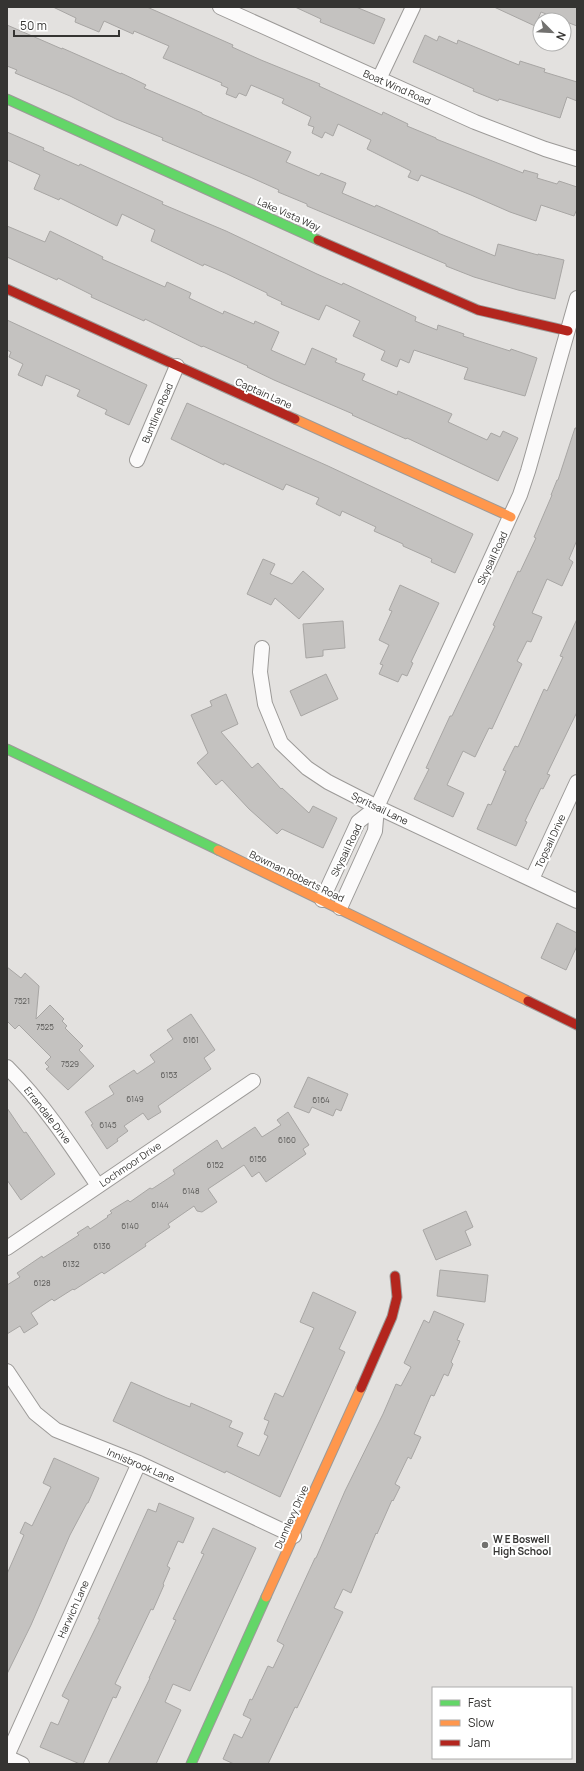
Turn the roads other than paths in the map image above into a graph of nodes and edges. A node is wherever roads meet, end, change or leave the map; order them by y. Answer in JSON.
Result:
{"nodes":[{"id":1,"x":220,"y":7,"type":"edge"},
{"id":2,"x":413,"y":7,"type":"edge"},
{"id":3,"x":380,"y":79,"type":"junction"},
{"id":4,"x":7,"y":99,"type":"edge"},
{"id":5,"x":577,"y":159,"type":"edge"},
{"id":6,"x":7,"y":289,"type":"edge"},
{"id":7,"x":577,"y":298,"type":"edge"},
{"id":8,"x":568,"y":331,"type":"junction"},
{"id":9,"x":177,"y":366,"type":"junction"},
{"id":10,"x":137,"y":460,"type":"dead end"},
{"id":11,"x":511,"y":518,"type":"junction"},
{"id":12,"x":262,"y":648,"type":"dead end"},
{"id":13,"x":7,"y":749,"type":"edge"},
{"id":14,"x":577,"y":782,"type":"edge"},
{"id":15,"x":377,"y":807,"type":"junction"},
{"id":16,"x":532,"y":879,"type":"junction"},
{"id":17,"x":322,"y":900,"type":"junction"},
{"id":18,"x":577,"y":901,"type":"edge"},
{"id":19,"x":340,"y":908,"type":"junction"},
{"id":20,"x":577,"y":1025,"type":"edge"},
{"id":21,"x":7,"y":1066,"type":"edge"},
{"id":22,"x":253,"y":1081,"type":"dead end"},
{"id":23,"x":98,"y":1186,"type":"junction"},
{"id":24,"x":7,"y":1248,"type":"edge"},
{"id":25,"x":394,"y":1276,"type":"dead end"},
{"id":26,"x":7,"y":1372,"type":"edge"},
{"id":27,"x":139,"y":1463,"type":"junction"},
{"id":28,"x":294,"y":1536,"type":"junction"},
{"id":29,"x":7,"y":1756,"type":"edge"},
{"id":30,"x":22,"y":1764,"type":"edge"},
{"id":31,"x":192,"y":1764,"type":"edge"}],
"edges":[{"from":1,"to":3,"type":"street","name":"Boat Wind Road"},
{"from":2,"to":3,"type":"street"},
{"from":3,"to":5,"type":"street","name":"Boat Wind Road"},
{"from":4,"to":8,"type":"street","name":"Lake Vista Way"},
{"from":6,"to":9,"type":"street","name":"Captain Lane"},
{"from":7,"to":8,"type":"street","name":"Skysail Road"},
{"from":8,"to":11,"type":"street","name":"Skysail Road"},
{"from":9,"to":10,"type":"street","name":"Buntline Road"},
{"from":9,"to":11,"type":"street","name":"Captain Lane"},
{"from":11,"to":15,"type":"street","name":"Skysail Road"},
{"from":12,"to":15,"type":"street","name":"Spritsail Lane"},
{"from":13,"to":17,"type":"street","name":"Bowman Roberts Road"},
{"from":14,"to":16,"type":"street","name":"Topsail Drive"},
{"from":15,"to":16,"type":"street","name":"Spritsail Lane"},
{"from":15,"to":17,"type":"street","name":"Skysail Road"},
{"from":15,"to":19,"type":"street","name":"Skysail Road"},
{"from":16,"to":18,"type":"street","name":"Spritsail Lane"},
{"from":17,"to":19,"type":"street","name":"Bowman Roberts Road"},
{"from":19,"to":20,"type":"street","name":"Bowman Roberts Road"},
{"from":21,"to":23,"type":"street","name":"Errandale Drive"},
{"from":22,"to":23,"type":"street","name":"Lochmoor Drive"},
{"from":23,"to":24,"type":"street","name":"Lochmoor Drive"},
{"from":25,"to":28,"type":"street","name":"Dunnlevy Drive"},
{"from":26,"to":27,"type":"street","name":"Innisbrook Lane"},
{"from":27,"to":28,"type":"street","name":"Innisbrook Lane"},
{"from":27,"to":29,"type":"street","name":"Harwich Lane"},
{"from":28,"to":31,"type":"street","name":"Dunnlevy Drive"},
{"from":29,"to":30,"type":"street"}]}
